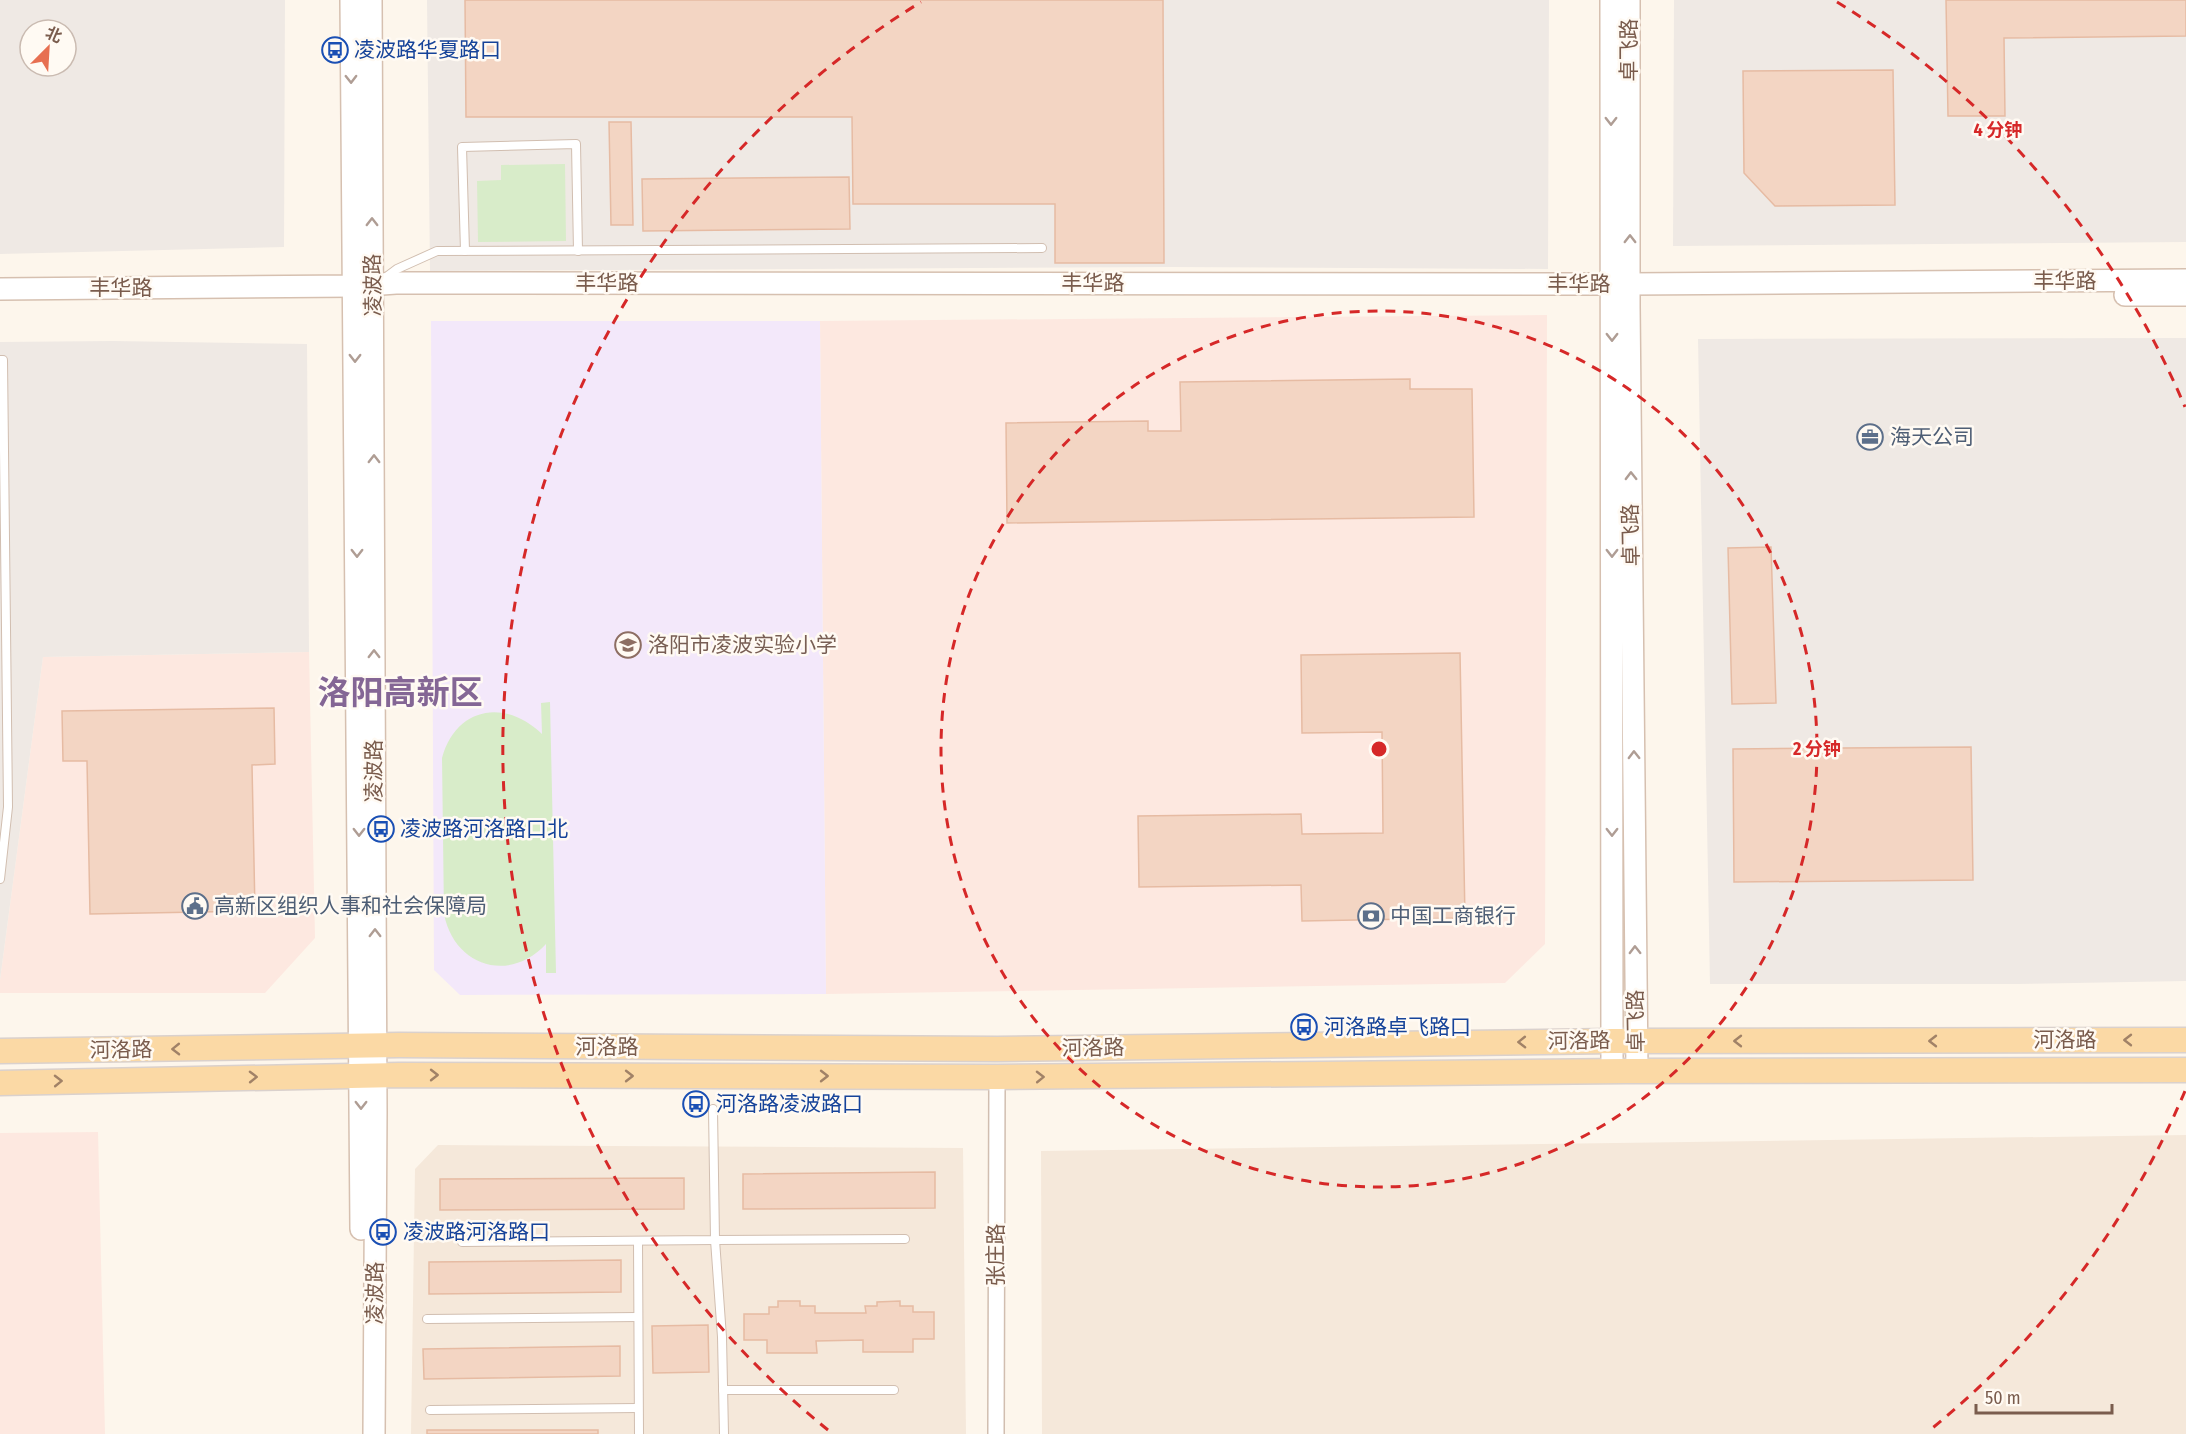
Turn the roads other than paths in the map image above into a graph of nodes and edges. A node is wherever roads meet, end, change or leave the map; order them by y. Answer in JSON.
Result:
{"nodes":[{"id":1,"x":351,"y":0,"type":"edge"},
{"id":2,"x":372,"y":0,"type":"edge"},
{"id":3,"x":1611,"y":0,"type":"edge"},
{"id":4,"x":1629,"y":0,"type":"edge"},
{"id":5,"x":1042,"y":248,"type":"dead end"},
{"id":6,"x":465,"y":251,"type":"junction"},
{"id":7,"x":578,"y":251,"type":"junction"},
{"id":8,"x":2186,"y":280,"type":"edge"},
{"id":9,"x":0,"y":289,"type":"edge"},
{"id":10,"x":1621,"y":290,"type":"junction"},
{"id":11,"x":364,"y":292,"type":"junction"},
{"id":12,"x":2186,"y":295,"type":"edge"},
{"id":13,"x":0,"y":300,"type":"edge"},
{"id":14,"x":0,"y":360,"type":"edge"},
{"id":15,"x":3,"y":598,"type":"edge"},
{"id":16,"x":0,"y":879,"type":"edge"},
{"id":17,"x":2186,"y":1040,"type":"edge"},
{"id":18,"x":1613,"y":1041,"type":"junction"},
{"id":19,"x":1636,"y":1041,"type":"junction"},
{"id":20,"x":368,"y":1046,"type":"junction"},
{"id":21,"x":0,"y":1051,"type":"edge"},
{"id":22,"x":2186,"y":1070,"type":"edge"},
{"id":23,"x":1612,"y":1071,"type":"junction"},
{"id":24,"x":1637,"y":1071,"type":"junction"},
{"id":25,"x":368,"y":1076,"type":"junction"},
{"id":26,"x":997,"y":1077,"type":"junction"},
{"id":27,"x":0,"y":1083,"type":"edge"},
{"id":28,"x":713,"y":1109,"type":"dead end"},
{"id":29,"x":905,"y":1239,"type":"dead end"},
{"id":30,"x":715,"y":1240,"type":"junction"},
{"id":31,"x":638,"y":1241,"type":"junction"},
{"id":32,"x":462,"y":1242,"type":"dead end"},
{"id":33,"x":638,"y":1317,"type":"junction"},
{"id":34,"x":427,"y":1319,"type":"dead end"},
{"id":35,"x":894,"y":1389,"type":"dead end"},
{"id":36,"x":723,"y":1390,"type":"junction"},
{"id":37,"x":639,"y":1408,"type":"junction"},
{"id":38,"x":430,"y":1410,"type":"dead end"},
{"id":39,"x":362,"y":1434,"type":"edge"},
{"id":40,"x":374,"y":1434,"type":"edge"},
{"id":41,"x":639,"y":1434,"type":"edge"},
{"id":42,"x":724,"y":1434,"type":"edge"},
{"id":43,"x":996,"y":1434,"type":"edge"}],
"edges":[{"from":1,"to":11,"type":"street","name":"凌波路","one_way":true},
{"from":11,"to":2,"type":"street","name":"凌波路","one_way":true},
{"from":3,"to":10,"type":"street","name":"卓飞路","one_way":true},
{"from":10,"to":4,"type":"street","name":"卓飞路","one_way":true},
{"from":5,"to":7,"type":"lane"},
{"from":6,"to":7,"type":"lane"},
{"from":6,"to":7,"type":"lane"},
{"from":6,"to":11,"type":"lane"},
{"from":8,"to":10,"type":"street","name":"丰华路"},
{"from":9,"to":11,"type":"street","name":"丰华路"},
{"from":10,"to":11,"type":"street","name":"丰华路"},
{"from":10,"to":12,"type":"street","name":"丰华路"},
{"from":10,"to":18,"type":"street","name":"卓飞路","one_way":true},
{"from":19,"to":10,"type":"street","name":"卓飞路","one_way":true},
{"from":11,"to":13,"type":"street","name":"丰华路"},
{"from":11,"to":20,"type":"street","name":"凌波路"},
{"from":14,"to":15,"type":"lane"},
{"from":15,"to":16,"type":"lane"},
{"from":17,"to":19,"type":"main road","name":"河洛路","one_way":true},
{"from":18,"to":19,"type":"main road","name":"河洛路"},
{"from":18,"to":20,"type":"main road","name":"河洛路","one_way":true},
{"from":18,"to":23,"type":"street","name":"卓飞路"},
{"from":19,"to":24,"type":"street","name":"卓飞路"},
{"from":20,"to":21,"type":"main road","name":"河洛路","one_way":true},
{"from":20,"to":25,"type":"street","name":"凌波路"},
{"from":22,"to":24,"type":"main road","name":"河洛路"},
{"from":23,"to":24,"type":"main road","name":"河洛路"},
{"from":26,"to":23,"type":"main road","name":"河洛路","one_way":true},
{"from":25,"to":26,"type":"main road","name":"河洛路","one_way":true},
{"from":27,"to":25,"type":"main road","name":"河洛路","one_way":true},
{"from":25,"to":39,"type":"street","name":"凌波路","one_way":true},
{"from":25,"to":40,"type":"street","name":"凌波路"},
{"from":26,"to":43,"type":"street","name":"张庄路"},
{"from":28,"to":30,"type":"lane"},
{"from":29,"to":30,"type":"lane"},
{"from":30,"to":31,"type":"lane"},
{"from":30,"to":36,"type":"lane"},
{"from":31,"to":32,"type":"lane"},
{"from":31,"to":33,"type":"lane"},
{"from":33,"to":34,"type":"lane"},
{"from":33,"to":37,"type":"lane"},
{"from":35,"to":36,"type":"lane"},
{"from":36,"to":42,"type":"lane"},
{"from":37,"to":38,"type":"lane"},
{"from":37,"to":41,"type":"lane"}]}
